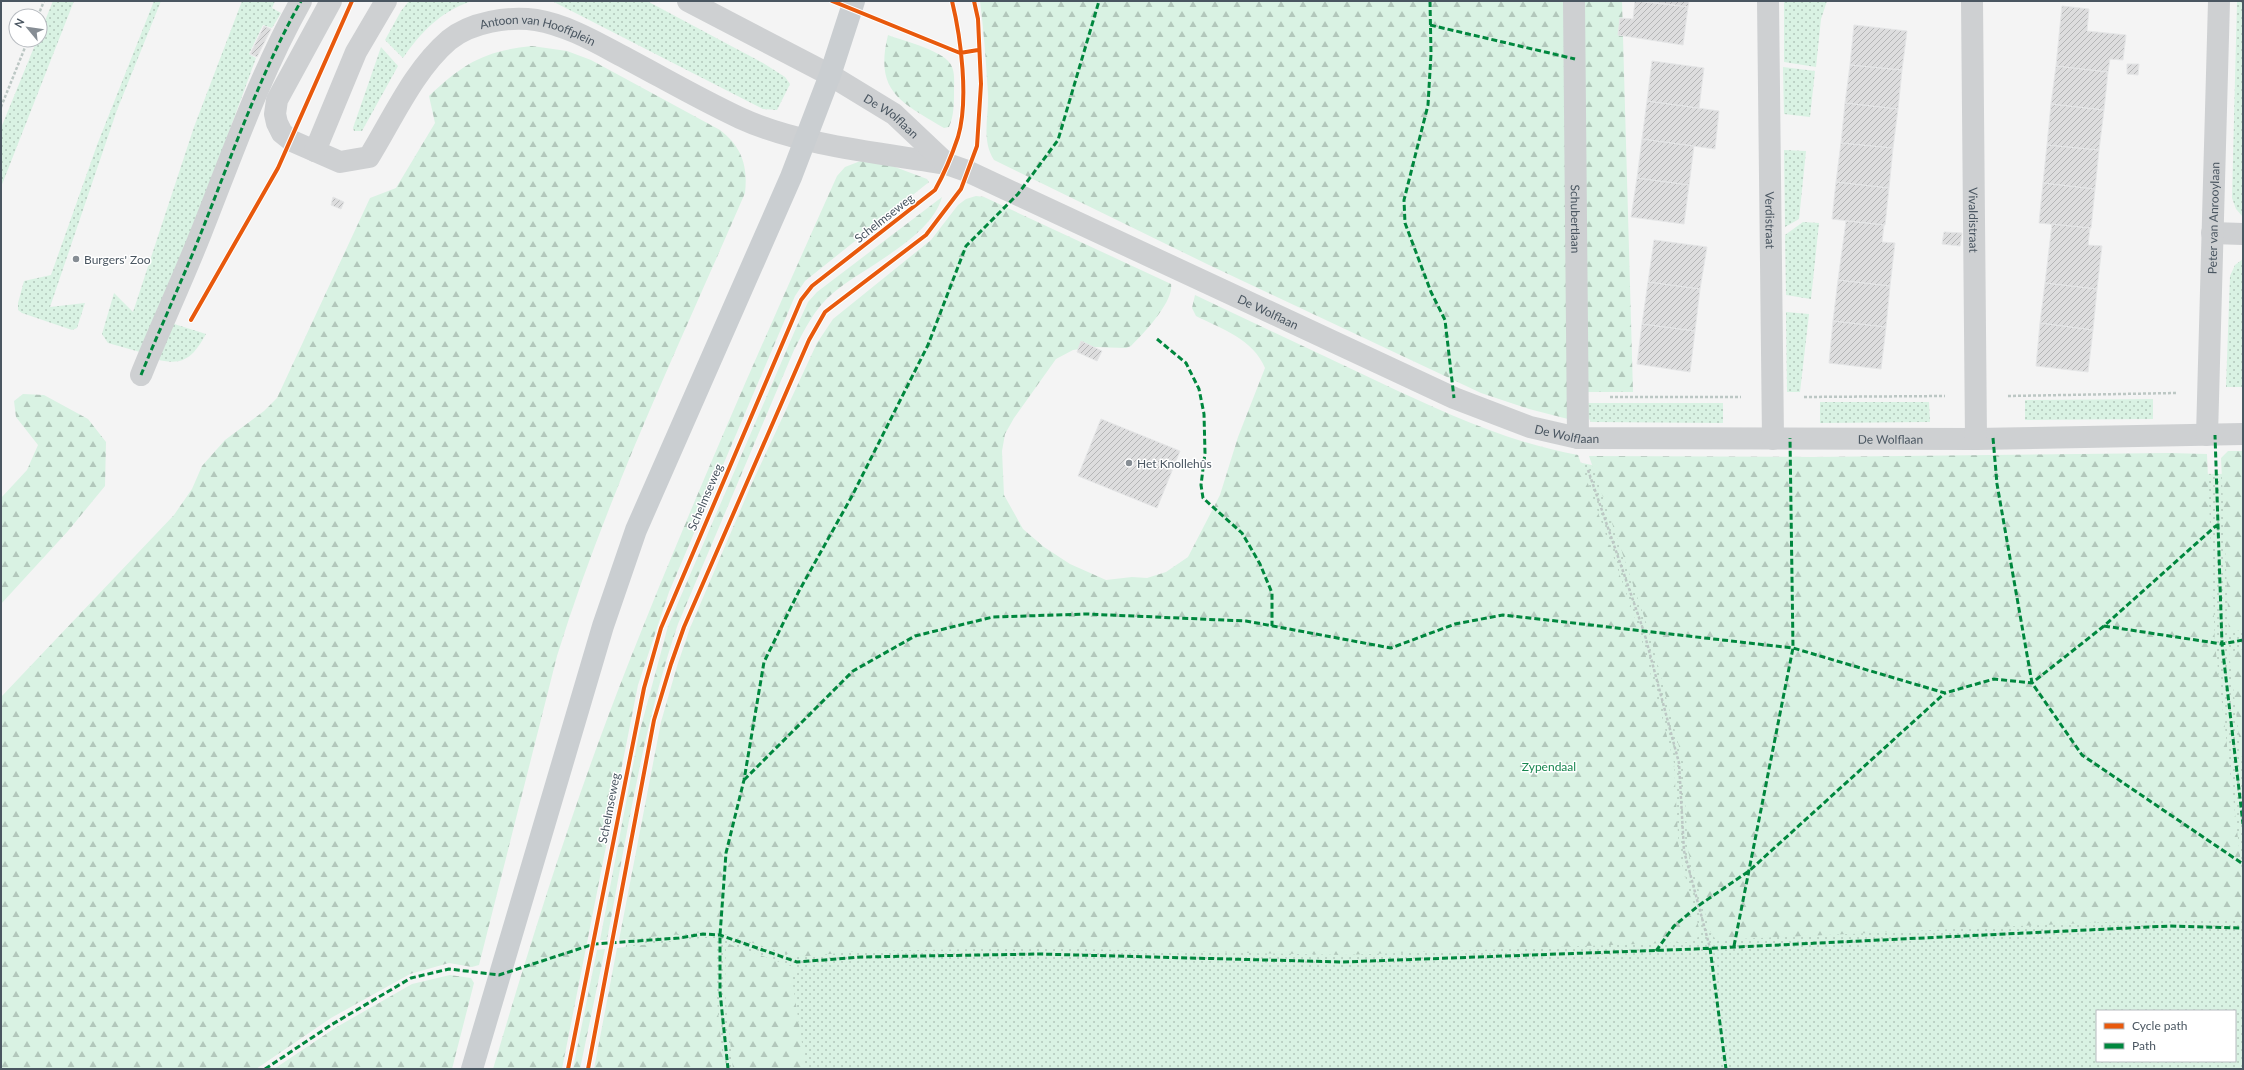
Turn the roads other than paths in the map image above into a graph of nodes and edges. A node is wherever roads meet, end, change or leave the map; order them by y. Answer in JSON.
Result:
{"nodes":[{"id":1,"x":302,"y":1,"type":"edge"},
{"id":2,"x":331,"y":1,"type":"edge"},
{"id":3,"x":386,"y":1,"type":"edge"},
{"id":4,"x":854,"y":1,"type":"edge"},
{"id":5,"x":1574,"y":1,"type":"edge"},
{"id":6,"x":1768,"y":1,"type":"edge"},
{"id":7,"x":1972,"y":1,"type":"edge"},
{"id":8,"x":2219,"y":1,"type":"edge"},
{"id":9,"x":695,"y":3,"type":"edge"},
{"id":10,"x":830,"y":75,"type":"junction"},
{"id":11,"x":805,"y":140,"type":"junction"},
{"id":12,"x":315,"y":151,"type":"junction"},
{"id":13,"x":947,"y":164,"type":"junction"},
{"id":14,"x":2212,"y":233,"type":"junction"},
{"id":15,"x":2243,"y":234,"type":"edge"},
{"id":16,"x":140,"y":375,"type":"dead end"},
{"id":17,"x":2243,"y":434,"type":"edge"},
{"id":18,"x":2207,"y":435,"type":"junction"},
{"id":19,"x":1578,"y":438,"type":"junction"},
{"id":20,"x":1773,"y":439,"type":"junction"},
{"id":21,"x":1976,"y":439,"type":"junction"},
{"id":22,"x":472,"y":1069,"type":"edge"}],
"edges":[{"from":1,"to":16,"type":"street"},
{"from":2,"to":12,"type":"street","name":"Antoon van Hooffplein"},
{"from":3,"to":12,"type":"street"},
{"from":4,"to":10,"type":"main road"},
{"from":5,"to":19,"type":"street","name":"Schubertlaan"},
{"from":6,"to":20,"type":"street","name":"Verdistraat"},
{"from":7,"to":21,"type":"street","name":"Vivaldistraat"},
{"from":8,"to":14,"type":"street","name":"Peter van Anrooylaan"},
{"from":9,"to":10,"type":"street"},
{"from":10,"to":11,"type":"main road"},
{"from":10,"to":13,"type":"street","name":"De Wolflaan"},
{"from":11,"to":12,"type":"street","name":"Antoon van Hooffplein"},
{"from":11,"to":13,"type":"street","name":"De Wolflaan"},
{"from":11,"to":22,"type":"main road"},
{"from":13,"to":19,"type":"street","name":"De Wolflaan"},
{"from":14,"to":15,"type":"street"},
{"from":14,"to":18,"type":"street","name":"Peter van Anrooylaan"},
{"from":17,"to":18,"type":"street","name":"De Wolflaan"},
{"from":18,"to":21,"type":"street","name":"De Wolflaan"},
{"from":19,"to":20,"type":"street","name":"De Wolflaan"},
{"from":20,"to":21,"type":"street","name":"De Wolflaan"}]}
